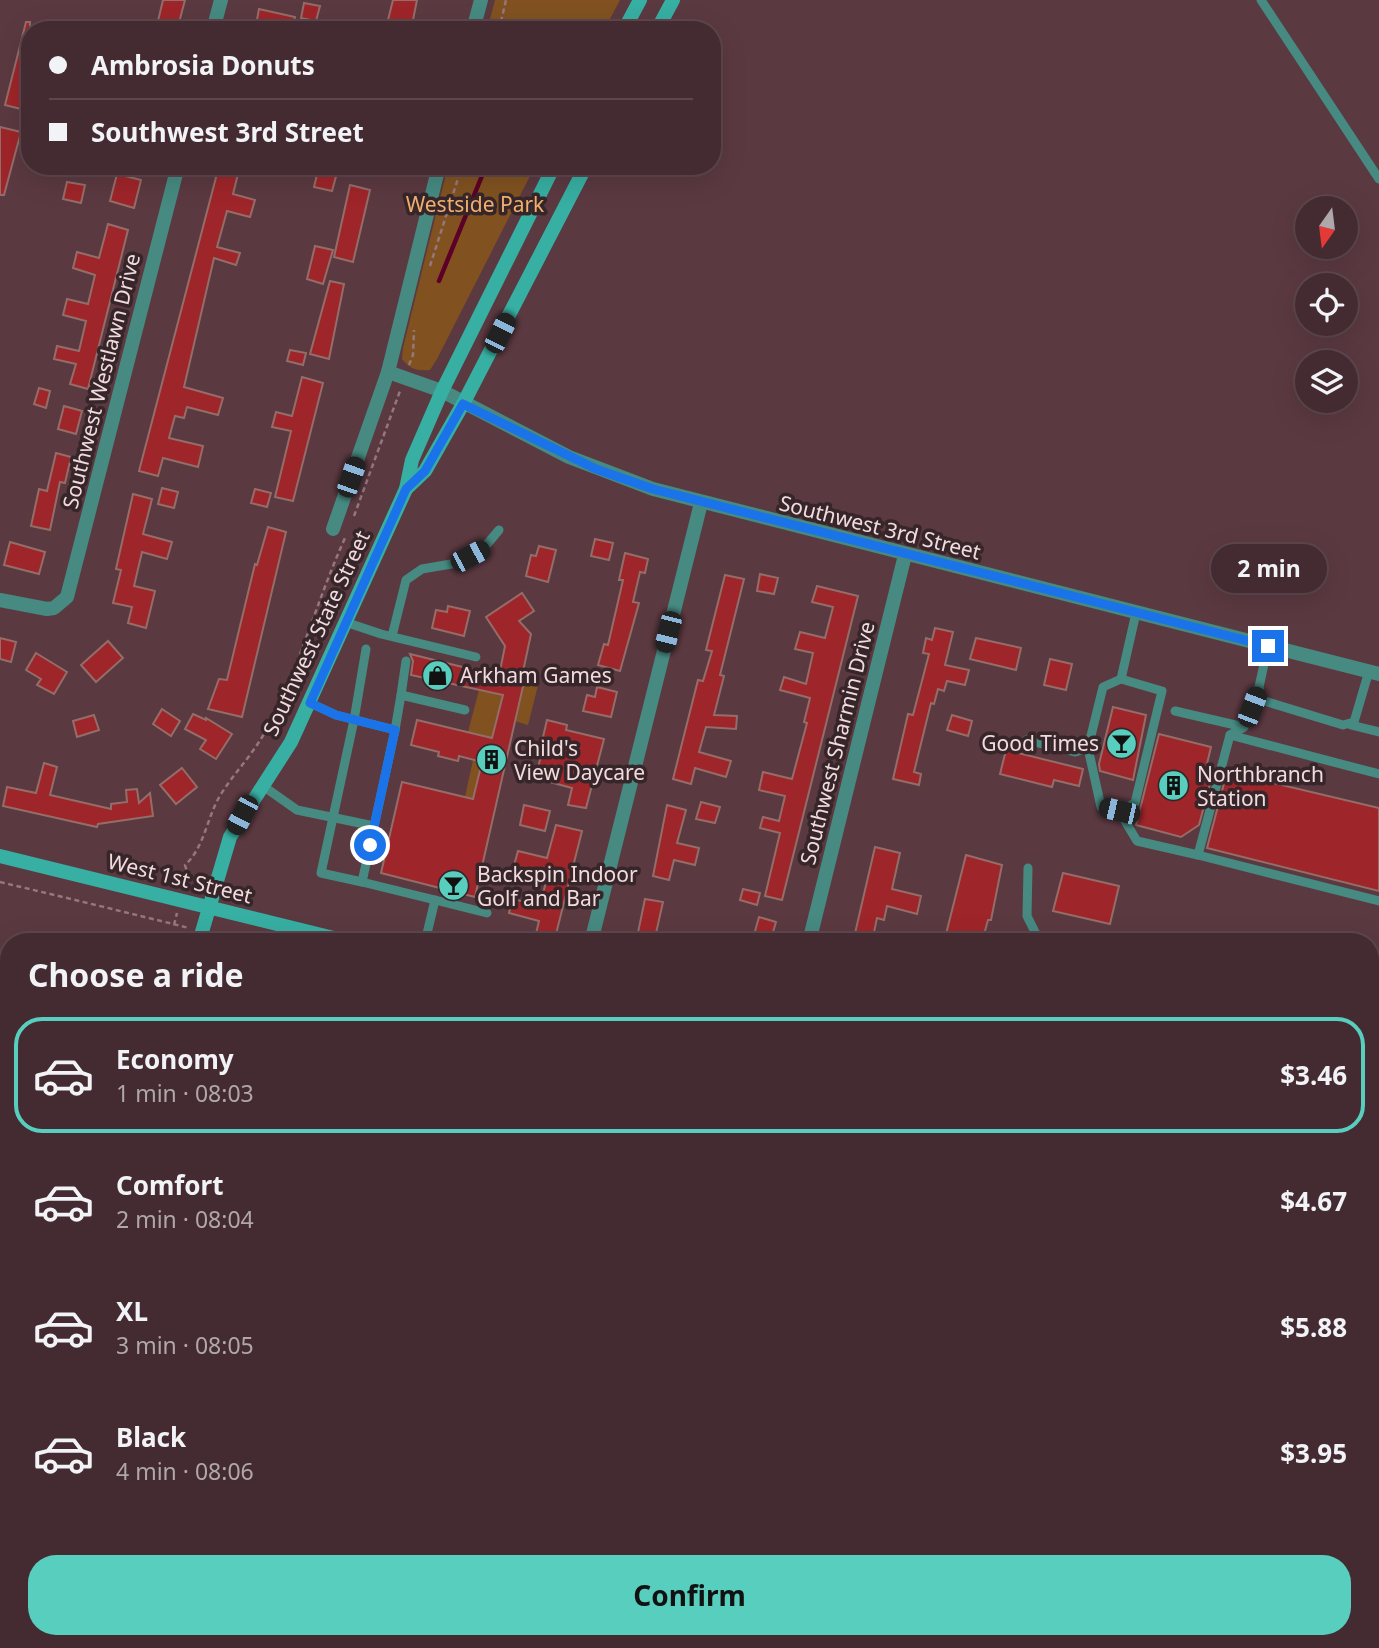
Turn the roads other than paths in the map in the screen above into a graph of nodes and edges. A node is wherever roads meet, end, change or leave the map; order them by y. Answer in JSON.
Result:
{"nodes":[{"id":1,"x":221,"y":0,"type":"edge"},
{"id":2,"x":481,"y":0,"type":"edge"},
{"id":3,"x":640,"y":0,"type":"edge"},
{"id":4,"x":673,"y":0,"type":"edge"},
{"id":5,"x":1261,"y":0,"type":"edge"},
{"id":6,"x":215,"y":21,"type":"edge"},
{"id":7,"x":476,"y":21,"type":"edge"},
{"id":8,"x":629,"y":21,"type":"edge"},
{"id":9,"x":662,"y":21,"type":"edge"},
{"id":10,"x":176,"y":175,"type":"edge"},
{"id":11,"x":437,"y":175,"type":"edge"},
{"id":12,"x":550,"y":175,"type":"edge"},
{"id":13,"x":581,"y":175,"type":"edge"},
{"id":14,"x":1379,"y":179,"type":"edge"},
{"id":15,"x":388,"y":372,"type":"junction"},
{"id":16,"x":442,"y":391,"type":"junction"},
{"id":17,"x":463,"y":404,"type":"junction"},
{"id":18,"x":406,"y":489,"type":"junction"},
{"id":19,"x":701,"y":503,"type":"junction"},
{"id":20,"x":333,"y":529,"type":"dead end"},
{"id":21,"x":499,"y":530,"type":"dead end"},
{"id":22,"x":905,"y":555,"type":"junction"},
{"id":23,"x":0,"y":600,"type":"edge"},
{"id":24,"x":1136,"y":613,"type":"junction"},
{"id":25,"x":345,"y":622,"type":"junction"},
{"id":26,"x":392,"y":636,"type":"junction"},
{"id":27,"x":1268,"y":646,"type":"junction"},
{"id":28,"x":366,"y":649,"type":"dead end"},
{"id":29,"x":476,"y":657,"type":"dead end"},
{"id":30,"x":406,"y":661,"type":"dead end"},
{"id":31,"x":1374,"y":672,"type":"edge"},
{"id":32,"x":1121,"y":679,"type":"junction"},
{"id":33,"x":1259,"y":687,"type":"junction"},
{"id":34,"x":401,"y":695,"type":"junction"},
{"id":35,"x":310,"y":703,"type":"junction"},
{"id":36,"x":465,"y":710,"type":"dead end"},
{"id":37,"x":1175,"y":711,"type":"dead end"},
{"id":38,"x":354,"y":720,"type":"junction"},
{"id":39,"x":1351,"y":724,"type":"junction"},
{"id":40,"x":1244,"y":727,"type":"junction"},
{"id":41,"x":395,"y":730,"type":"junction"},
{"id":42,"x":1379,"y":732,"type":"edge"},
{"id":43,"x":1230,"y":736,"type":"junction"},
{"id":44,"x":1026,"y":740,"type":"dead end"},
{"id":45,"x":1088,"y":748,"type":"junction"},
{"id":46,"x":1379,"y":774,"type":"edge"},
{"id":47,"x":263,"y":786,"type":"junction"},
{"id":48,"x":1119,"y":811,"type":"junction"},
{"id":49,"x":333,"y":818,"type":"junction"},
{"id":50,"x":374,"y":826,"type":"junction"},
{"id":51,"x":1198,"y":855,"type":"junction"},
{"id":52,"x":0,"y":856,"type":"edge"},
{"id":53,"x":1028,"y":868,"type":"dead end"},
{"id":54,"x":362,"y":883,"type":"junction"},
{"id":55,"x":435,"y":900,"type":"junction"},
{"id":56,"x":1379,"y":901,"type":"edge"},
{"id":57,"x":208,"y":906,"type":"junction"},
{"id":58,"x":487,"y":913,"type":"dead end"},
{"id":59,"x":201,"y":933,"type":"edge"},
{"id":60,"x":314,"y":933,"type":"edge"},
{"id":61,"x":427,"y":933,"type":"edge"},
{"id":62,"x":593,"y":933,"type":"edge"},
{"id":63,"x":811,"y":933,"type":"edge"},
{"id":64,"x":1036,"y":933,"type":"edge"}],
"edges":[{"from":1,"to":6,"type":"street"},
{"from":2,"to":7,"type":"street"},
{"from":3,"to":8,"type":"main road"},
{"from":4,"to":9,"type":"main road"},
{"from":5,"to":14,"type":"lane"},
{"from":10,"to":23,"type":"street","name":"Southwest Westlawn Drive"},
{"from":11,"to":15,"type":"street"},
{"from":12,"to":16,"type":"main road","name":"Southwest State Street"},
{"from":13,"to":17,"type":"main road","name":"Southwest State Street"},
{"from":15,"to":16,"type":"street","name":"Southwest 3rd Street"},
{"from":15,"to":20,"type":"street"},
{"from":16,"to":17,"type":"street","name":"Southwest 3rd Street"},
{"from":16,"to":18,"type":"main road","name":"Southwest State Street"},
{"from":17,"to":18,"type":"main road","name":"Southwest State Street"},
{"from":17,"to":19,"type":"street","name":"Southwest 3rd Street"},
{"from":18,"to":25,"type":"main road","name":"Southwest State Street"},
{"from":19,"to":22,"type":"street","name":"Southwest 3rd Street"},
{"from":19,"to":62,"type":"street"},
{"from":21,"to":26,"type":"lane"},
{"from":22,"to":24,"type":"street","name":"Southwest 3rd Street"},
{"from":22,"to":63,"type":"street","name":"Southwest Sharmin Drive"},
{"from":24,"to":27,"type":"street","name":"Southwest 3rd Street"},
{"from":24,"to":32,"type":"lane"},
{"from":25,"to":26,"type":"lane"},
{"from":25,"to":35,"type":"main road","name":"Southwest State Street"},
{"from":26,"to":29,"type":"lane"},
{"from":27,"to":31,"type":"street","name":"Southwest 3rd Street"},
{"from":27,"to":33,"type":"lane"},
{"from":28,"to":38,"type":"lane"},
{"from":30,"to":34,"type":"lane"},
{"from":31,"to":39,"type":"lane"},
{"from":32,"to":45,"type":"lane"},
{"from":32,"to":48,"type":"lane"},
{"from":33,"to":39,"type":"lane"},
{"from":33,"to":40,"type":"lane"},
{"from":34,"to":36,"type":"lane"},
{"from":34,"to":41,"type":"lane"},
{"from":35,"to":38,"type":"lane"},
{"from":35,"to":47,"type":"main road","name":"Southwest State Street"},
{"from":37,"to":40,"type":"lane"},
{"from":38,"to":41,"type":"lane"},
{"from":38,"to":49,"type":"lane"},
{"from":39,"to":42,"type":"lane"},
{"from":40,"to":43,"type":"lane"},
{"from":41,"to":50,"type":"lane"},
{"from":43,"to":46,"type":"lane"},
{"from":43,"to":51,"type":"lane"},
{"from":44,"to":45,"type":"lane"},
{"from":45,"to":48,"type":"lane"},
{"from":47,"to":49,"type":"lane"},
{"from":47,"to":57,"type":"main road","name":"Southwest State Street"},
{"from":48,"to":51,"type":"lane"},
{"from":49,"to":50,"type":"lane"},
{"from":49,"to":54,"type":"lane"},
{"from":50,"to":54,"type":"lane"},
{"from":51,"to":56,"type":"lane"},
{"from":52,"to":57,"type":"main road","name":"West 1st Street"},
{"from":53,"to":64,"type":"lane"},
{"from":54,"to":55,"type":"lane"},
{"from":55,"to":58,"type":"lane"},
{"from":55,"to":61,"type":"lane"},
{"from":57,"to":59,"type":"main road","name":"Southwest State Street"},
{"from":57,"to":60,"type":"main road","name":"West 1st Street"}]}
